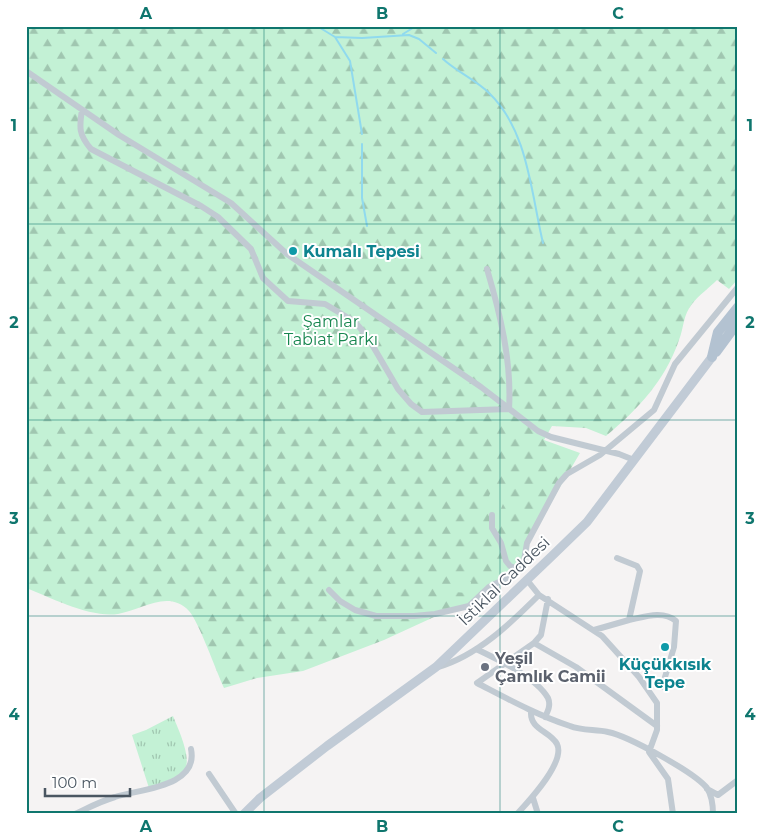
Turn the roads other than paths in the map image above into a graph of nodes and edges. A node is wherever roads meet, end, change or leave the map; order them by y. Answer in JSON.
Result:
{"nodes":[{"id":1,"x":26,"y":71,"type":"edge"},
{"id":2,"x":82,"y":110,"type":"junction"},
{"id":3,"x":487,"y":269,"type":"dead end"},
{"id":4,"x":738,"y":287,"type":"edge"},
{"id":5,"x":738,"y":307,"type":"edge"},
{"id":6,"x":738,"y":322,"type":"edge"},
{"id":7,"x":712,"y":357,"type":"junction"},
{"id":8,"x":509,"y":409,"type":"junction"},
{"id":9,"x":605,"y":450,"type":"junction"},
{"id":10,"x":634,"y":460,"type":"junction"},
{"id":11,"x":492,"y":515,"type":"dead end"},
{"id":12,"x":616,"y":558,"type":"dead end"},
{"id":13,"x":518,"y":569,"type":"junction"},
{"id":14,"x":527,"y":580,"type":"junction"},
{"id":15,"x":329,"y":590,"type":"dead end"},
{"id":16,"x":540,"y":595,"type":"junction"},
{"id":17,"x":548,"y":600,"type":"junction"},
{"id":18,"x":629,"y":620,"type":"junction"},
{"id":19,"x":594,"y":630,"type":"junction"},
{"id":20,"x":534,"y":643,"type":"junction"},
{"id":21,"x":476,"y":649,"type":"junction"},
{"id":22,"x":508,"y":663,"type":"junction"},
{"id":23,"x":436,"y":667,"type":"junction"},
{"id":24,"x":662,"y":687,"type":"dead end"},
{"id":25,"x":531,"y":712,"type":"junction"},
{"id":26,"x":545,"y":717,"type":"junction"},
{"id":27,"x":657,"y":726,"type":"junction"},
{"id":28,"x":191,"y":749,"type":"dead end"},
{"id":29,"x":650,"y":752,"type":"junction"},
{"id":30,"x":209,"y":774,"type":"dead end"},
{"id":31,"x":738,"y":780,"type":"edge"},
{"id":32,"x":707,"y":789,"type":"junction"},
{"id":33,"x":533,"y":798,"type":"junction"},
{"id":34,"x":75,"y":814,"type":"edge"},
{"id":35,"x":236,"y":814,"type":"edge"},
{"id":36,"x":244,"y":814,"type":"edge"},
{"id":37,"x":517,"y":814,"type":"edge"},
{"id":38,"x":538,"y":814,"type":"edge"},
{"id":39,"x":673,"y":814,"type":"edge"},
{"id":40,"x":713,"y":814,"type":"edge"}],
"edges":[{"from":1,"to":2,"type":"street"},
{"from":2,"to":8,"type":"street"},
{"from":2,"to":8,"type":"street"},
{"from":3,"to":8,"type":"street"},
{"from":4,"to":9,"type":"street"},
{"from":5,"to":7,"type":"main road"},
{"from":6,"to":7,"type":"main road","name":"İstiklal Caddesi"},
{"from":7,"to":10,"type":"main road","name":"İstiklal Caddesi"},
{"from":8,"to":9,"type":"street"},
{"from":9,"to":10,"type":"street"},
{"from":9,"to":13,"type":"street"},
{"from":10,"to":14,"type":"main road","name":"İstiklal Caddesi"},
{"from":11,"to":13,"type":"street"},
{"from":12,"to":18,"type":"street"},
{"from":13,"to":15,"type":"street"},
{"from":14,"to":16,"type":"street"},
{"from":14,"to":23,"type":"main road","name":"İstiklal Caddesi"},
{"from":16,"to":17,"type":"street"},
{"from":16,"to":21,"type":"street"},
{"from":17,"to":19,"type":"street"},
{"from":17,"to":20,"type":"street"},
{"from":18,"to":19,"type":"street"},
{"from":18,"to":24,"type":"street"},
{"from":19,"to":27,"type":"street"},
{"from":20,"to":22,"type":"street"},
{"from":20,"to":27,"type":"street"},
{"from":21,"to":22,"type":"street"},
{"from":21,"to":23,"type":"street"},
{"from":22,"to":25,"type":"street"},
{"from":22,"to":26,"type":"street"},
{"from":23,"to":36,"type":"main road","name":"İstiklal Caddesi"},
{"from":25,"to":26,"type":"street"},
{"from":25,"to":33,"type":"street"},
{"from":26,"to":29,"type":"street"},
{"from":27,"to":29,"type":"street"},
{"from":28,"to":34,"type":"street"},
{"from":29,"to":32,"type":"street"},
{"from":29,"to":39,"type":"street"},
{"from":30,"to":35,"type":"street"},
{"from":31,"to":32,"type":"street"},
{"from":32,"to":40,"type":"street"},
{"from":33,"to":37,"type":"street"},
{"from":33,"to":38,"type":"street"}]}
